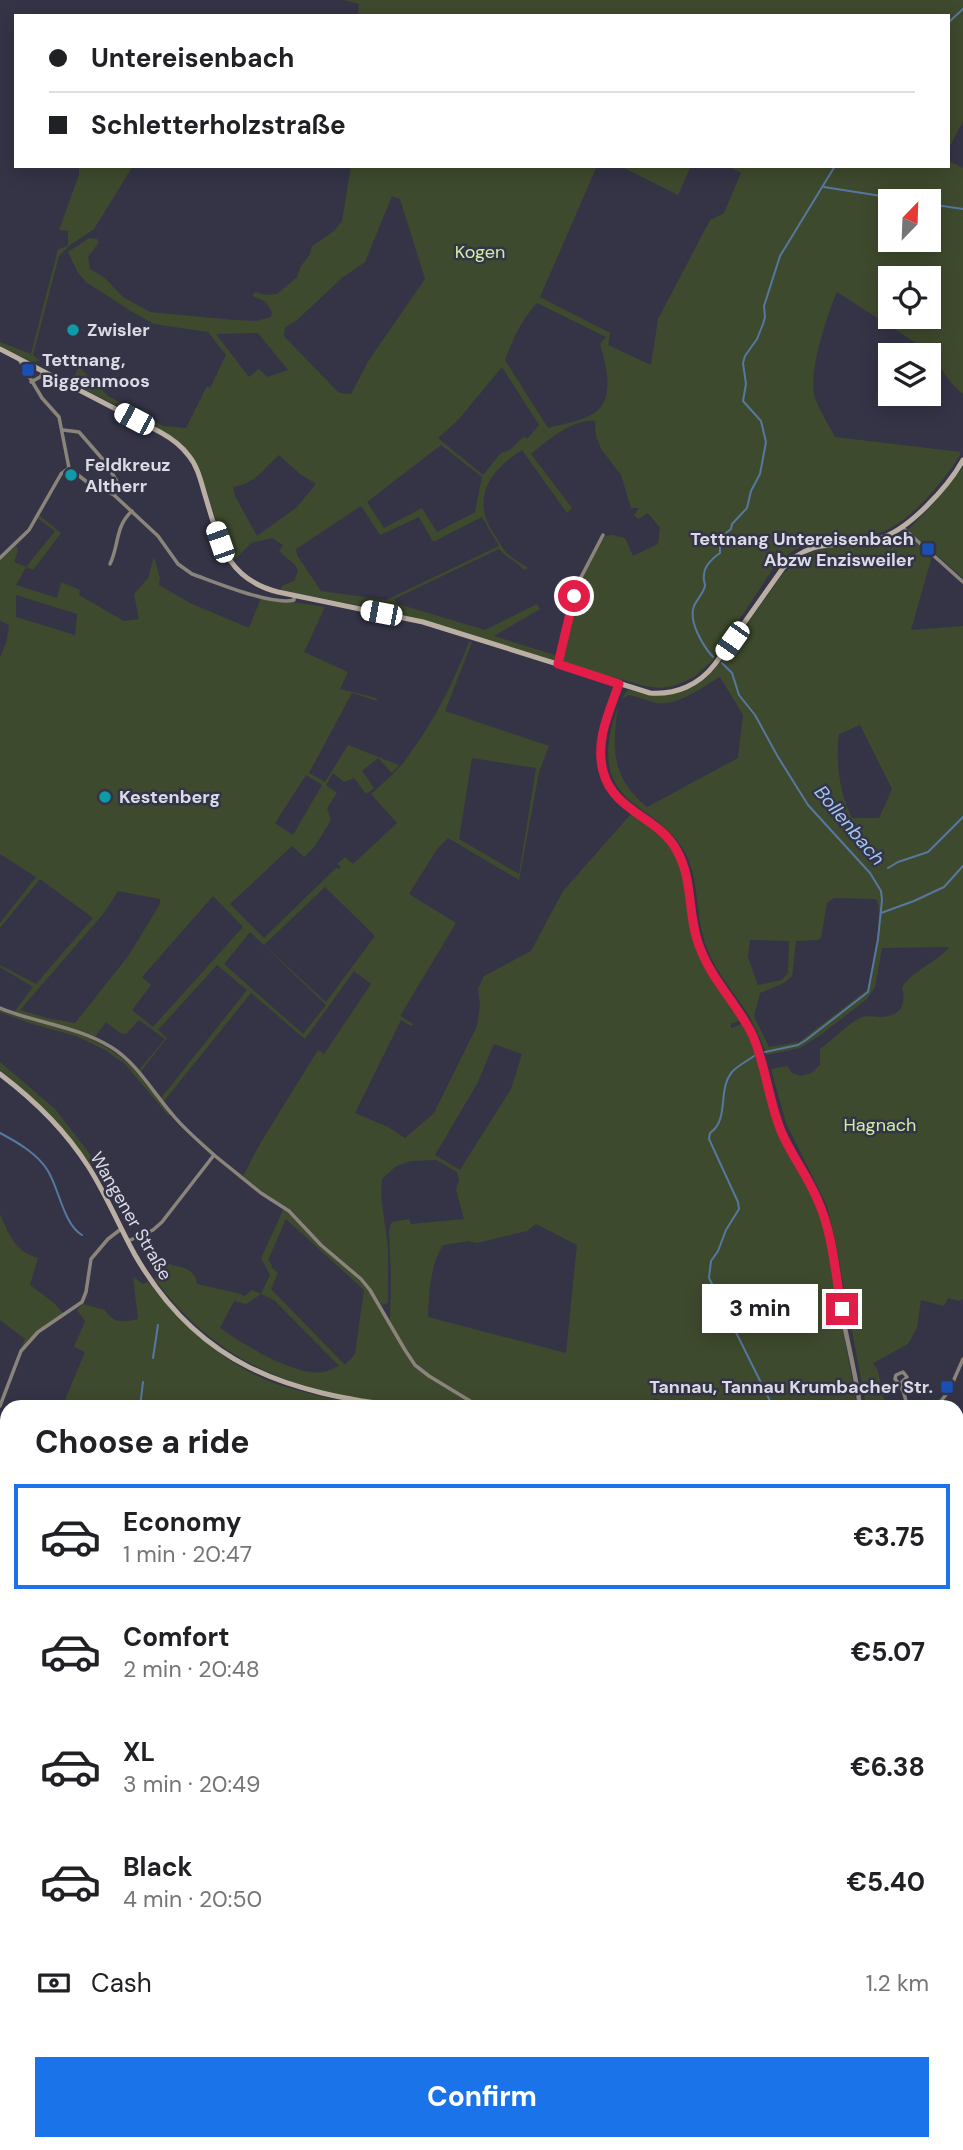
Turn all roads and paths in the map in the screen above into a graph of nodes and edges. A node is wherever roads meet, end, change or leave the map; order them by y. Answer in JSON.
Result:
{"nodes":[{"id":1,"x":0,"y":349,"type":"edge"},
{"id":2,"x":20,"y":359,"type":"junction"},
{"id":3,"x":44,"y":372,"type":"junction"},
{"id":4,"x":31,"y":382,"type":"junction"},
{"id":5,"x":63,"y":430,"type":"junction"},
{"id":6,"x":963,"y":460,"type":"edge"},
{"id":7,"x":69,"y":468,"type":"junction"},
{"id":8,"x":114,"y":495,"type":"junction"},
{"id":9,"x":132,"y":511,"type":"junction"},
{"id":10,"x":903,"y":528,"type":"junction"},
{"id":11,"x":603,"y":535,"type":"dead end"},
{"id":12,"x":0,"y":558,"type":"edge"},
{"id":13,"x":110,"y":564,"type":"dead end"},
{"id":14,"x":963,"y":582,"type":"edge"},
{"id":15,"x":294,"y":596,"type":"junction"},
{"id":16,"x":558,"y":664,"type":"junction"},
{"id":17,"x":619,"y":684,"type":"junction"},
{"id":18,"x":0,"y":1008,"type":"edge"},
{"id":19,"x":0,"y":1074,"type":"edge"},
{"id":20,"x":214,"y":1155,"type":"junction"},
{"id":21,"x":121,"y":1228,"type":"junction"},
{"id":22,"x":128,"y":1241,"type":"junction"},
{"id":23,"x":963,"y":1359,"type":"edge"},
{"id":24,"x":901,"y":1383,"type":"dead end"},
{"id":25,"x":2,"y":1394,"type":"edge"},
{"id":26,"x":352,"y":1400,"type":"edge"},
{"id":27,"x":468,"y":1400,"type":"edge"},
{"id":28,"x":859,"y":1400,"type":"edge"},
{"id":29,"x":906,"y":1400,"type":"edge"},
{"id":30,"x":941,"y":1400,"type":"edge"}],
"edges":[{"from":1,"to":2,"type":"main road"},
{"from":2,"to":3,"type":"main road"},
{"from":2,"to":4,"type":"street"},
{"from":3,"to":4,"type":"street"},
{"from":3,"to":15,"type":"main road"},
{"from":4,"to":5,"type":"street"},
{"from":5,"to":7,"type":"street"},
{"from":5,"to":8,"type":"street"},
{"from":6,"to":10,"type":"main road"},
{"from":7,"to":8,"type":"street"},
{"from":7,"to":12,"type":"street"},
{"from":8,"to":9,"type":"street"},
{"from":9,"to":13,"type":"street"},
{"from":9,"to":15,"type":"street"},
{"from":10,"to":14,"type":"street"},
{"from":10,"to":17,"type":"main road"},
{"from":11,"to":16,"type":"street"},
{"from":15,"to":16,"type":"main road"},
{"from":16,"to":17,"type":"main road"},
{"from":17,"to":28,"type":"street"},
{"from":18,"to":20,"type":"street"},
{"from":19,"to":21,"type":"main road","name":"Wangener Straße"},
{"from":20,"to":22,"type":"street"},
{"from":20,"to":27,"type":"street"},
{"from":21,"to":22,"type":"main road","name":"Wangener Straße"},
{"from":21,"to":25,"type":"street"},
{"from":22,"to":26,"type":"main road","name":"Wangener Straße"},
{"from":23,"to":30,"type":"street"},
{"from":24,"to":29,"type":"street"}]}
